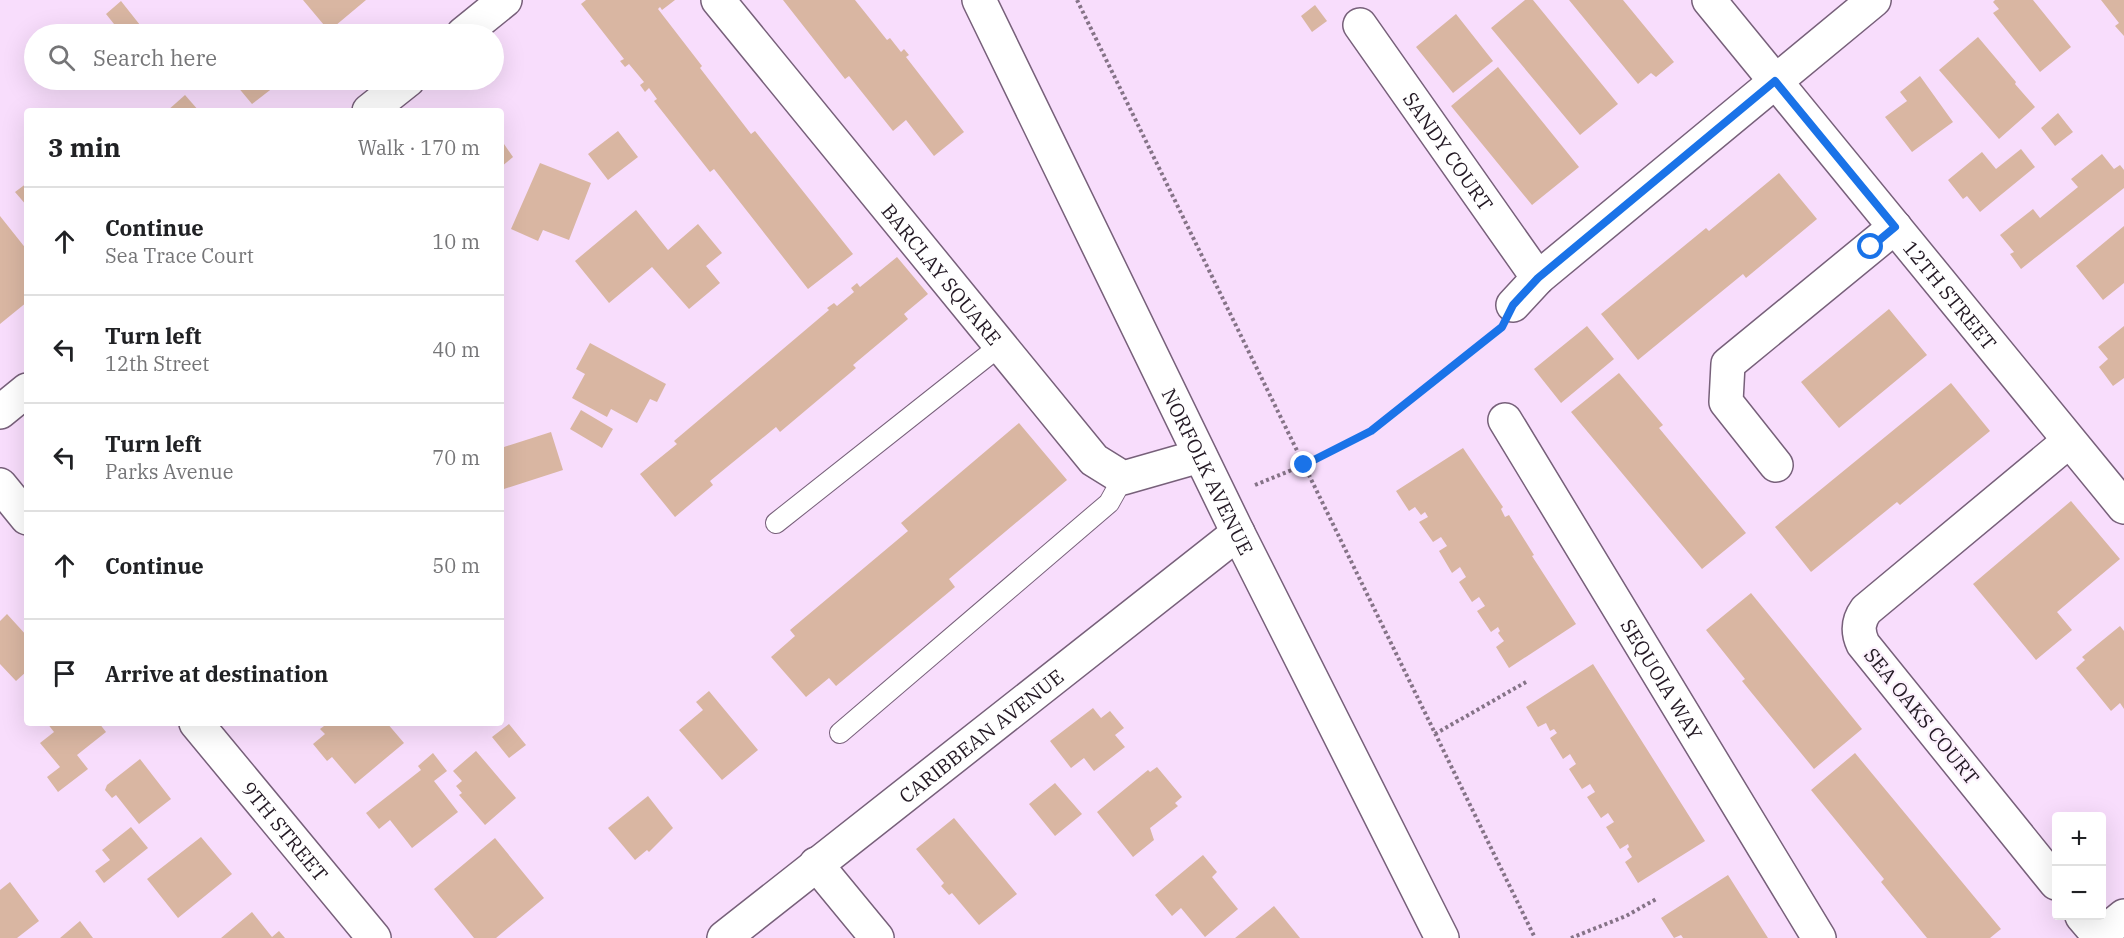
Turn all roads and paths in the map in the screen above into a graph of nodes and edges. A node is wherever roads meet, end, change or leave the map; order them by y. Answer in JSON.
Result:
{"nodes":[{"id":1,"x":505,"y":0,"type":"edge"},
{"id":2,"x":718,"y":0,"type":"edge"},
{"id":3,"x":979,"y":0,"type":"edge"},
{"id":4,"x":1077,"y":0,"type":"edge"},
{"id":5,"x":1709,"y":0,"type":"edge"},
{"id":6,"x":1874,"y":0,"type":"edge"},
{"id":7,"x":475,"y":24,"type":"edge"},
{"id":8,"x":1360,"y":25,"type":"dead end"},
{"id":9,"x":1775,"y":81,"type":"junction"},
{"id":10,"x":395,"y":90,"type":"edge"},
{"id":11,"x":373,"y":108,"type":"edge"},
{"id":12,"x":1895,"y":227,"type":"junction"},
{"id":13,"x":1538,"y":278,"type":"junction"},
{"id":14,"x":1513,"y":305,"type":"joint"},
{"id":15,"x":1001,"y":345,"type":"junction"},
{"id":16,"x":24,"y":392,"type":"edge"},
{"id":17,"x":0,"y":412,"type":"edge"},
{"id":18,"x":1505,"y":420,"type":"dead end"},
{"id":19,"x":2069,"y":441,"type":"junction"},
{"id":20,"x":1200,"y":456,"type":"junction"},
{"id":21,"x":1304,"y":465,"type":"junction"},
{"id":22,"x":1776,"y":465,"type":"dead end"},
{"id":23,"x":1123,"y":478,"type":"junction"},
{"id":24,"x":0,"y":485,"type":"edge"},
{"id":25,"x":1255,"y":485,"type":"dead end"},
{"id":26,"x":2124,"y":507,"type":"edge"},
{"id":27,"x":24,"y":514,"type":"edge"},
{"id":28,"x":776,"y":523,"type":"dead end"},
{"id":29,"x":1238,"y":533,"type":"junction"},
{"id":30,"x":1526,"y":682,"type":"dead end"},
{"id":31,"x":198,"y":726,"type":"edge"},
{"id":32,"x":840,"y":733,"type":"dead end"},
{"id":33,"x":1435,"y":734,"type":"junction"},
{"id":34,"x":816,"y":864,"type":"junction"},
{"id":35,"x":2052,"y":879,"type":"edge"},
{"id":36,"x":1658,"y":898,"type":"dead end"},
{"id":37,"x":2124,"y":916,"type":"edge"},
{"id":38,"x":2093,"y":930,"type":"edge"},
{"id":39,"x":374,"y":938,"type":"edge"},
{"id":40,"x":724,"y":938,"type":"edge"},
{"id":41,"x":877,"y":938,"type":"edge"},
{"id":42,"x":1442,"y":938,"type":"edge"},
{"id":43,"x":1534,"y":938,"type":"edge"},
{"id":44,"x":1571,"y":938,"type":"edge"},
{"id":45,"x":1819,"y":938,"type":"edge"}],
"edges":[{"from":1,"to":7,"type":"street"},
{"from":2,"to":15,"type":"street","name":"BARCLAY SQUARE"},
{"from":3,"to":20,"type":"street","name":"NORFOLK AVENUE"},
{"from":4,"to":21,"type":"path"},
{"from":5,"to":9,"type":"street","name":"12TH STREET"},
{"from":6,"to":9,"type":"street"},
{"from":8,"to":13,"type":"street","name":"SANDY COURT"},
{"from":9,"to":12,"type":"street","name":"12TH STREET"},
{"from":9,"to":13,"type":"street"},
{"from":10,"to":11,"type":"street"},
{"from":12,"to":19,"type":"street","name":"12TH STREET"},
{"from":12,"to":22,"type":"street"},
{"from":13,"to":14,"type":"street"},
{"from":14,"to":21,"type":"path"},
{"from":15,"to":23,"type":"street","name":"BARCLAY SQUARE"},
{"from":15,"to":28,"type":"lane"},
{"from":16,"to":17,"type":"street"},
{"from":18,"to":45,"type":"street","name":"SEQUOIA WAY"},
{"from":19,"to":26,"type":"street","name":"12TH STREET"},
{"from":19,"to":35,"type":"street","name":"SEA OAKS COURT"},
{"from":20,"to":23,"type":"street"},
{"from":20,"to":29,"type":"street","name":"NORFOLK AVENUE"},
{"from":21,"to":25,"type":"path"},
{"from":21,"to":33,"type":"path"},
{"from":23,"to":32,"type":"lane"},
{"from":24,"to":27,"type":"street"},
{"from":29,"to":34,"type":"street","name":"CARIBBEAN AVENUE"},
{"from":29,"to":42,"type":"street","name":"NORFOLK AVENUE"},
{"from":30,"to":33,"type":"path"},
{"from":31,"to":39,"type":"street","name":"9TH STREET"},
{"from":33,"to":43,"type":"path"},
{"from":34,"to":40,"type":"street","name":"CARIBBEAN AVENUE"},
{"from":34,"to":41,"type":"street"},
{"from":36,"to":44,"type":"path"},
{"from":37,"to":38,"type":"street"}]}
